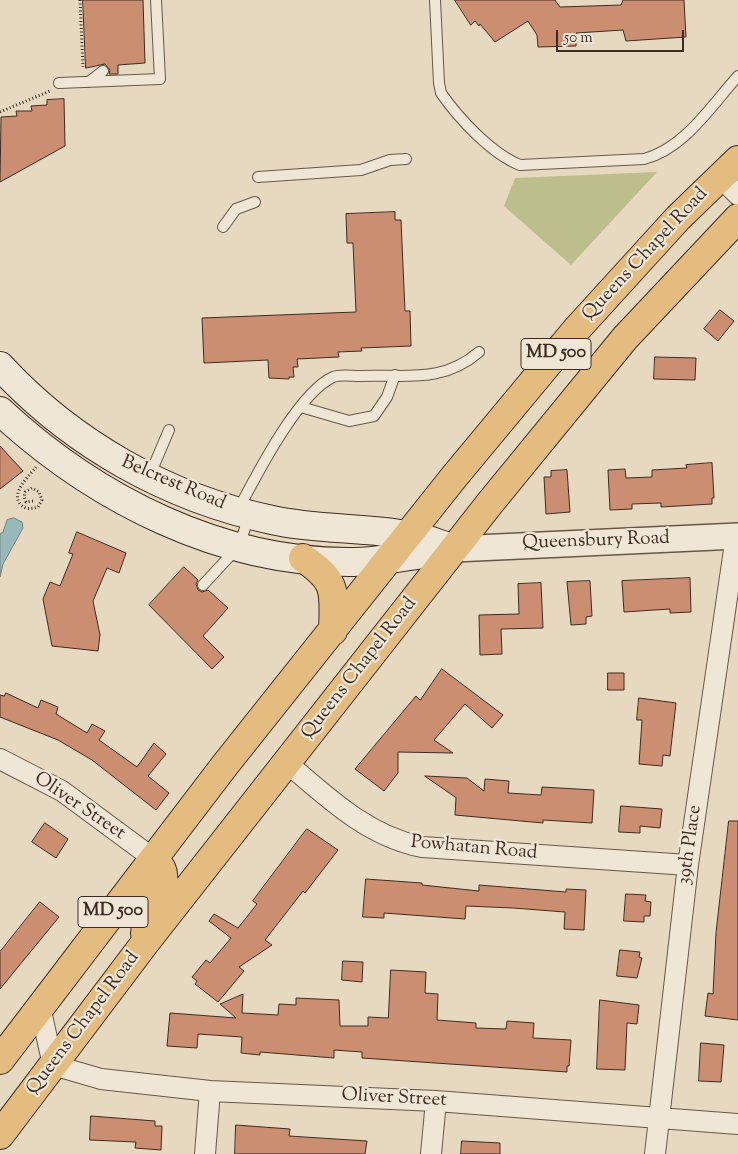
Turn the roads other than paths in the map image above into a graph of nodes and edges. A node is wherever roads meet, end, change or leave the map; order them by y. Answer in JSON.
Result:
{"nodes":[{"id":1,"x":156,"y":0,"type":"edge"},
{"id":2,"x":435,"y":0,"type":"edge"},
{"id":3,"x":118,"y":70,"type":"dead end"},
{"id":4,"x":103,"y":71,"type":"dead end"},
{"id":5,"x":738,"y":76,"type":"edge"},
{"id":6,"x":128,"y":80,"type":"junction"},
{"id":7,"x":89,"y":82,"type":"junction"},
{"id":8,"x":57,"y":86,"type":"road end"},
{"id":9,"x":406,"y":159,"type":"dead end"},
{"id":10,"x":258,"y":177,"type":"dead end"},
{"id":11,"x":732,"y":178,"type":"edge"},
{"id":12,"x":255,"y":202,"type":"dead end"},
{"id":13,"x":738,"y":218,"type":"edge"},
{"id":14,"x":223,"y":227,"type":"dead end"},
{"id":15,"x":479,"y":352,"type":"dead end"},
{"id":16,"x":0,"y":366,"type":"edge"},
{"id":17,"x":395,"y":375,"type":"junction"},
{"id":18,"x":301,"y":407,"type":"junction"},
{"id":19,"x":0,"y":411,"type":"edge"},
{"id":20,"x":169,"y":430,"type":"dead end"},
{"id":21,"x":149,"y":478,"type":"junction"},
{"id":22,"x":243,"y":513,"type":"junction"},
{"id":23,"x":176,"y":525,"type":"junction"},
{"id":24,"x":408,"y":535,"type":"junction"},
{"id":25,"x":737,"y":536,"type":"edge"},
{"id":26,"x":239,"y":546,"type":"junction"},
{"id":27,"x":454,"y":549,"type":"junction"},
{"id":28,"x":303,"y":558,"type":"junction"},
{"id":29,"x":388,"y":559,"type":"junction"},
{"id":30,"x":203,"y":585,"type":"dead end"},
{"id":31,"x":333,"y":631,"type":"junction"},
{"id":32,"x":0,"y":759,"type":"edge"},
{"id":33,"x":286,"y":762,"type":"junction"},
{"id":34,"x":154,"y":859,"type":"junction"},
{"id":35,"x":688,"y":865,"type":"junction"},
{"id":36,"x":145,"y":943,"type":"junction"},
{"id":37,"x":40,"y":1007,"type":"junction"},
{"id":38,"x":0,"y":1060,"type":"edge"},
{"id":39,"x":53,"y":1065,"type":"junction"},
{"id":40,"x":210,"y":1091,"type":"junction"},
{"id":41,"x":436,"y":1101,"type":"junction"},
{"id":42,"x":658,"y":1119,"type":"junction"},
{"id":43,"x":738,"y":1124,"type":"edge"},
{"id":44,"x":0,"y":1135,"type":"edge"},
{"id":45,"x":205,"y":1154,"type":"edge"},
{"id":46,"x":431,"y":1154,"type":"edge"},
{"id":47,"x":655,"y":1154,"type":"edge"}],
"edges":[{"from":1,"to":6,"type":"lane"},
{"from":2,"to":5,"type":"lane"},
{"from":3,"to":6,"type":"lane"},
{"from":4,"to":7,"type":"lane"},
{"from":6,"to":7,"type":"lane"},
{"from":7,"to":8,"type":"lane"},
{"from":9,"to":10,"type":"lane"},
{"from":11,"to":24,"type":"main road","name":"Queens Chapel Road","number":"MD 500"},
{"from":12,"to":14,"type":"lane"},
{"from":13,"to":27,"type":"main road","name":"Queens Chapel Road","number":"MD 500"},
{"from":15,"to":17,"type":"lane"},
{"from":16,"to":21,"type":"main road","name":"Belcrest Road"},
{"from":17,"to":18,"type":"lane"},
{"from":17,"to":18,"type":"lane"},
{"from":18,"to":22,"type":"lane"},
{"from":19,"to":23,"type":"main road","name":"Belcrest Road"},
{"from":20,"to":21,"type":"lane"},
{"from":21,"to":22,"type":"main road","name":"Belcrest Road"},
{"from":21,"to":23,"type":"main road"},
{"from":22,"to":24,"type":"main road","name":"Belcrest Road"},
{"from":22,"to":26,"type":"lane"},
{"from":23,"to":26,"type":"main road","name":"Belcrest Road"},
{"from":24,"to":27,"type":"main road","name":"Queensbury Road"},
{"from":24,"to":29,"type":"main road","name":"Queens Chapel Road","number":"MD 500"},
{"from":25,"to":27,"type":"street","name":"Queensbury Road"},
{"from":25,"to":35,"type":"street","name":"39th Place"},
{"from":26,"to":28,"type":"main road","name":"Belcrest Road"},
{"from":26,"to":30,"type":"lane"},
{"from":27,"to":29,"type":"main road","name":"Queensbury Road"},
{"from":27,"to":33,"type":"main road","name":"Queens Chapel Road","number":"MD 500"},
{"from":28,"to":29,"type":"main road","name":"Belcrest Road"},
{"from":28,"to":31,"type":"main road"},
{"from":29,"to":31,"type":"main road","name":"Queens Chapel Road","number":"MD 500"},
{"from":31,"to":34,"type":"main road","name":"Queens Chapel Road","number":"MD 500"},
{"from":32,"to":34,"type":"street","name":"Oliver Street"},
{"from":33,"to":35,"type":"street","name":"Powhatan Road"},
{"from":33,"to":36,"type":"main road","name":"Queens Chapel Road","number":"MD 500"},
{"from":34,"to":36,"type":"main road"},
{"from":34,"to":37,"type":"main road","name":"Queens Chapel Road","number":"MD 500"},
{"from":35,"to":42,"type":"street","name":"39th Place"},
{"from":36,"to":39,"type":"main road","name":"Queens Chapel Road","number":"MD 500"},
{"from":37,"to":38,"type":"main road","name":"Queens Chapel Road","number":"MD 500"},
{"from":37,"to":39,"type":"street"},
{"from":39,"to":40,"type":"street","name":"Oliver Street"},
{"from":39,"to":44,"type":"main road","name":"Queens Chapel Road","number":"MD 500"},
{"from":40,"to":41,"type":"street","name":"Oliver Street"},
{"from":40,"to":45,"type":"street"},
{"from":41,"to":42,"type":"street","name":"Oliver Street"},
{"from":41,"to":46,"type":"street"},
{"from":42,"to":43,"type":"street","name":"Oliver Street"},
{"from":42,"to":47,"type":"street","name":"39th Place"}]}
